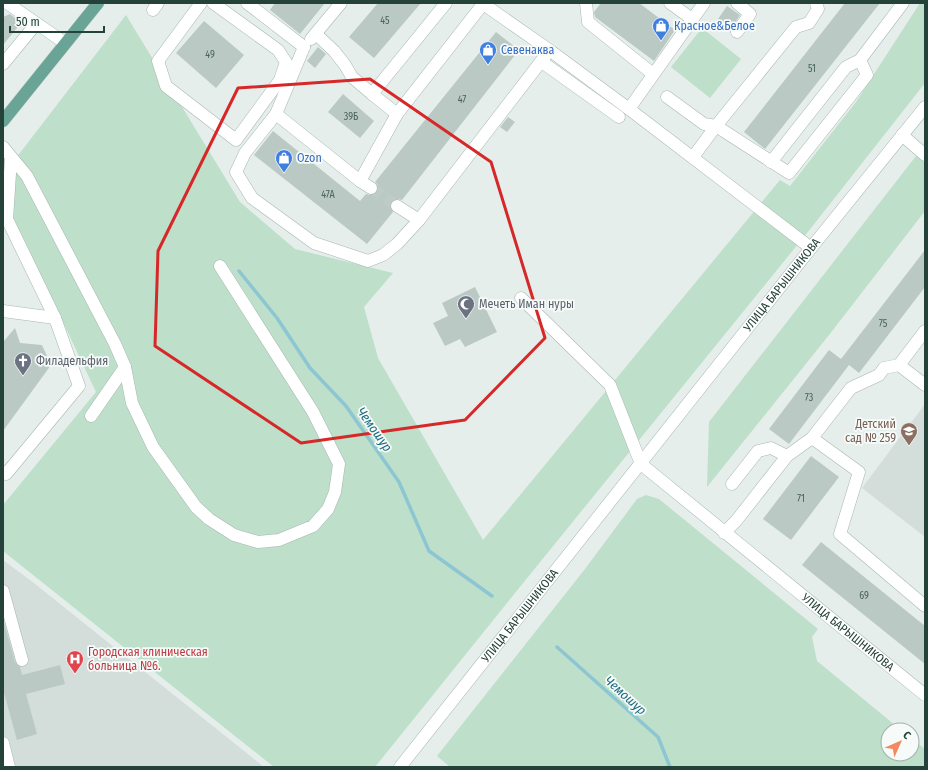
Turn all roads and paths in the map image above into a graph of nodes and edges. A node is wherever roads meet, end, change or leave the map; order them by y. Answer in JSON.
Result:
{"nodes":[{"id":1,"x":7,"y":3,"type":"edge"},
{"id":2,"x":98,"y":3,"type":"edge"},
{"id":3,"x":200,"y":3,"type":"edge"},
{"id":4,"x":213,"y":3,"type":"edge"},
{"id":5,"x":341,"y":3,"type":"edge"},
{"id":6,"x":446,"y":3,"type":"edge"},
{"id":7,"x":586,"y":3,"type":"edge"},
{"id":8,"x":670,"y":3,"type":"edge"},
{"id":9,"x":704,"y":3,"type":"edge"},
{"id":10,"x":737,"y":3,"type":"edge"},
{"id":11,"x":816,"y":3,"type":"edge"},
{"id":12,"x":903,"y":3,"type":"edge"},
{"id":13,"x":483,"y":4,"type":"edge"},
{"id":14,"x":252,"y":5,"type":"edge"},
{"id":15,"x":692,"y":19,"type":"junction"},
{"id":16,"x":36,"y":24,"type":"junction"},
{"id":17,"x":737,"y":32,"type":"dead end"},
{"id":18,"x":316,"y":34,"type":"junction"},
{"id":19,"x":65,"y":43,"type":"junction"},
{"id":20,"x":304,"y":47,"type":"junction"},
{"id":21,"x":549,"y":51,"type":"junction"},
{"id":22,"x":860,"y":60,"type":"junction"},
{"id":23,"x":286,"y":62,"type":"junction"},
{"id":24,"x":3,"y":64,"type":"edge"},
{"id":25,"x":546,"y":65,"type":"dead end"},
{"id":26,"x":653,"y":74,"type":"junction"},
{"id":27,"x":590,"y":81,"type":"junction"},
{"id":28,"x":583,"y":91,"type":"junction"},
{"id":29,"x":372,"y":94,"type":"junction"},
{"id":30,"x":667,"y":97,"type":"dead end"},
{"id":31,"x":925,"y":107,"type":"edge"},
{"id":32,"x":629,"y":109,"type":"junction"},
{"id":33,"x":276,"y":114,"type":"junction"},
{"id":34,"x":397,"y":114,"type":"junction"},
{"id":35,"x":619,"y":118,"type":"dead end"},
{"id":36,"x":3,"y":122,"type":"edge"},
{"id":37,"x":716,"y":126,"type":"junction"},
{"id":38,"x":902,"y":135,"type":"junction"},
{"id":39,"x":3,"y":147,"type":"edge"},
{"id":40,"x":925,"y":155,"type":"edge"},
{"id":41,"x":11,"y":158,"type":"junction"},
{"id":42,"x":693,"y":158,"type":"junction"},
{"id":43,"x":771,"y":162,"type":"junction"},
{"id":44,"x":397,"y":206,"type":"tunnel mouth"},
{"id":45,"x":419,"y":220,"type":"junction"},
{"id":46,"x":811,"y":248,"type":"junction"},
{"id":47,"x":220,"y":266,"type":"dead end"},
{"id":48,"x":521,"y":298,"type":"dead end"},
{"id":49,"x":3,"y":311,"type":"edge"},
{"id":50,"x":55,"y":318,"type":"junction"},
{"id":51,"x":925,"y":332,"type":"edge"},
{"id":52,"x":899,"y":365,"type":"junction"},
{"id":53,"x":124,"y":367,"type":"junction"},
{"id":54,"x":925,"y":385,"type":"edge"},
{"id":55,"x":91,"y":416,"type":"dead end"},
{"id":56,"x":812,"y":438,"type":"junction"},
{"id":57,"x":787,"y":456,"type":"junction"},
{"id":58,"x":640,"y":464,"type":"junction"},
{"id":59,"x":3,"y":472,"type":"edge"},
{"id":60,"x":732,"y":484,"type":"dead end"},
{"id":61,"x":724,"y":533,"type":"junction"},
{"id":62,"x":3,"y":591,"type":"edge"},
{"id":63,"x":925,"y":606,"type":"edge"},
{"id":64,"x":22,"y":660,"type":"dead end"},
{"id":65,"x":925,"y":695,"type":"edge"},
{"id":66,"x":3,"y":743,"type":"edge"},
{"id":67,"x":9,"y":767,"type":"edge"},
{"id":68,"x":400,"y":767,"type":"edge"}],
"edges":[{"from":1,"to":16,"type":"street"},
{"from":2,"to":19,"type":"main road"},
{"from":3,"to":23,"type":"street"},
{"from":4,"to":23,"type":"street"},
{"from":5,"to":18,"type":"street"},
{"from":6,"to":29,"type":"street"},
{"from":7,"to":26,"type":"street"},
{"from":8,"to":15,"type":"street"},
{"from":9,"to":15,"type":"street"},
{"from":10,"to":17,"type":"street"},
{"from":11,"to":37,"type":"street"},
{"from":12,"to":22,"type":"street"},
{"from":13,"to":21,"type":"street"},
{"from":13,"to":34,"type":"street"},
{"from":14,"to":20,"type":"street"},
{"from":15,"to":26,"type":"street"},
{"from":16,"to":19,"type":"street"},
{"from":16,"to":24,"type":"street"},
{"from":18,"to":20,"type":"street"},
{"from":18,"to":29,"type":"street"},
{"from":19,"to":36,"type":"main road"},
{"from":20,"to":23,"type":"street"},
{"from":20,"to":33,"type":"street"},
{"from":21,"to":27,"type":"street"},
{"from":21,"to":45,"type":"street"},
{"from":22,"to":43,"type":"street"},
{"from":22,"to":43,"type":"street"},
{"from":25,"to":28,"type":"street"},
{"from":26,"to":32,"type":"street"},
{"from":27,"to":28,"type":"street"},
{"from":27,"to":32,"type":"street"},
{"from":28,"to":35,"type":"street"},
{"from":29,"to":34,"type":"street"},
{"from":30,"to":37,"type":"street"},
{"from":31,"to":38,"type":"street","name":"УЛИЦА БАРЫШНИКОВА"},
{"from":32,"to":42,"type":"street"},
{"from":33,"to":34,"type":"street"},
{"from":33,"to":45,"type":"street"},
{"from":37,"to":42,"type":"street"},
{"from":37,"to":43,"type":"street"},
{"from":38,"to":40,"type":"street"},
{"from":38,"to":46,"type":"street","name":"УЛИЦА БАРЫШНИКОВА"},
{"from":39,"to":41,"type":"street"},
{"from":41,"to":50,"type":"street"},
{"from":41,"to":53,"type":"street"},
{"from":42,"to":46,"type":"street"},
{"from":44,"to":45,"type":"street"},
{"from":46,"to":58,"type":"street","name":"УЛИЦА БАРЫШНИКОВА"},
{"from":47,"to":53,"type":"street"},
{"from":48,"to":58,"type":"street"},
{"from":49,"to":50,"type":"street"},
{"from":50,"to":59,"type":"street"},
{"from":51,"to":52,"type":"street"},
{"from":52,"to":54,"type":"street"},
{"from":52,"to":56,"type":"street"},
{"from":53,"to":55,"type":"street"},
{"from":56,"to":57,"type":"street"},
{"from":56,"to":63,"type":"street"},
{"from":57,"to":60,"type":"street"},
{"from":57,"to":61,"type":"street"},
{"from":58,"to":61,"type":"street","name":"УЛИЦА БАРЫШНИКОВА"},
{"from":58,"to":68,"type":"street","name":"УЛИЦА БАРЫШНИКОВА"},
{"from":61,"to":65,"type":"street","name":"УЛИЦА БАРЫШНИКОВА"},
{"from":62,"to":64,"type":"street"},
{"from":66,"to":67,"type":"street"}]}
